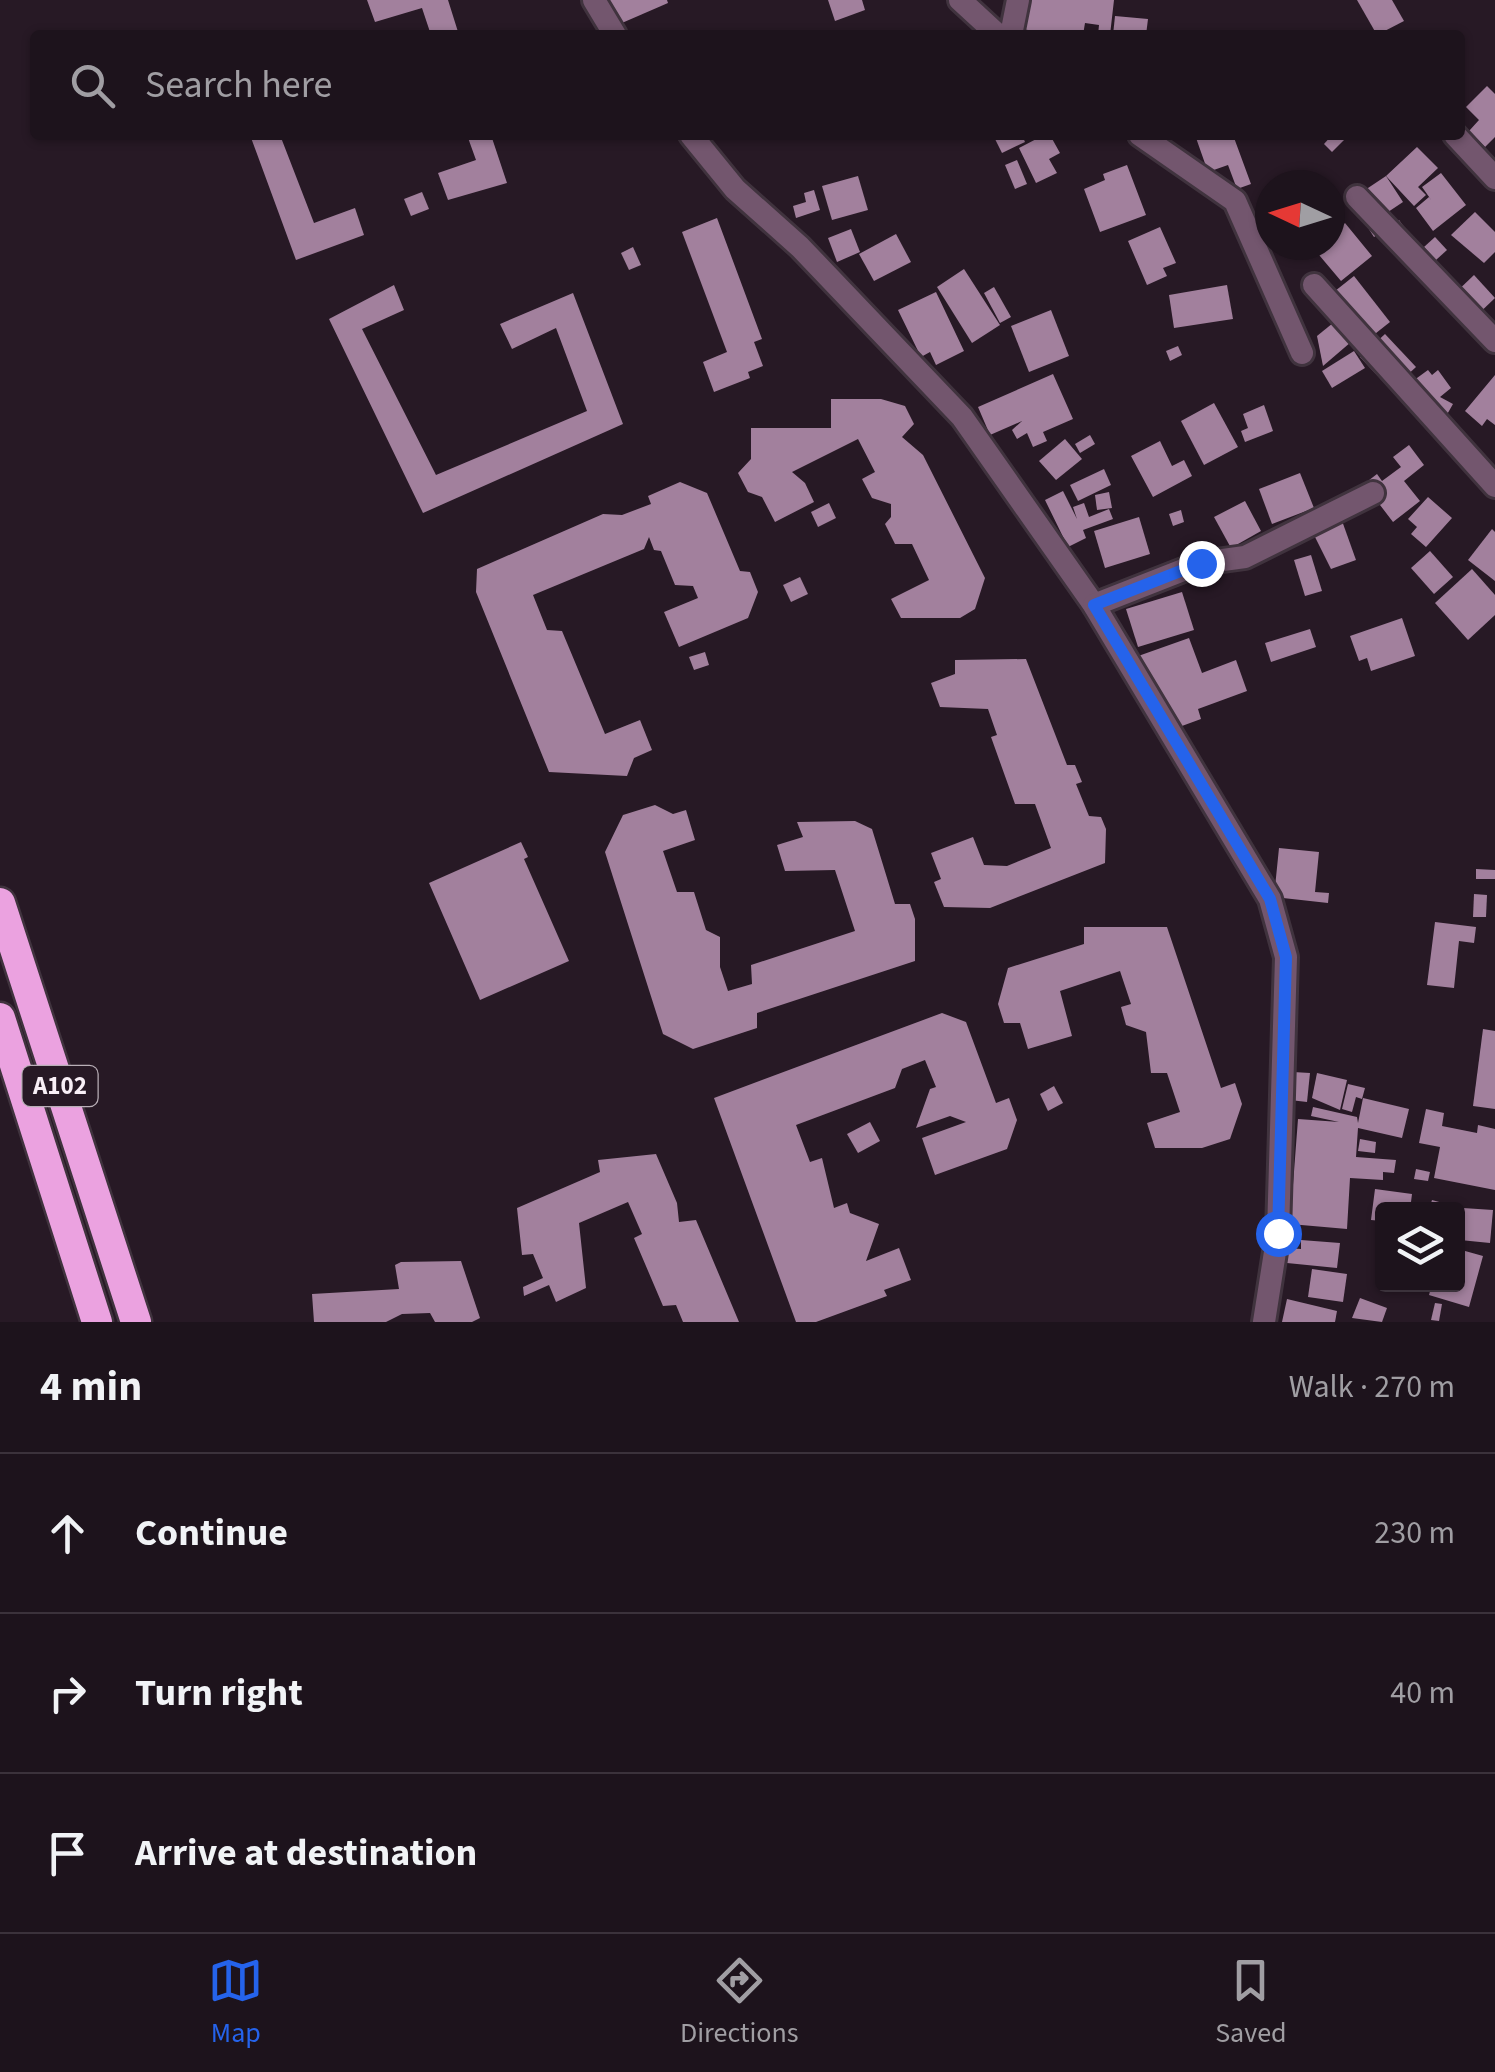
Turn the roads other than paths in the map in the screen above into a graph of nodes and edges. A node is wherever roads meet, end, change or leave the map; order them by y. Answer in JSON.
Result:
{"nodes":[{"id":1,"x":594,"y":0,"type":"edge"},
{"id":2,"x":960,"y":0,"type":"edge"},
{"id":3,"x":1018,"y":0,"type":"edge"},
{"id":4,"x":612,"y":30,"type":"edge"},
{"id":5,"x":993,"y":30,"type":"edge"},
{"id":6,"x":1011,"y":30,"type":"edge"},
{"id":7,"x":695,"y":140,"type":"edge"},
{"id":8,"x":1147,"y":140,"type":"edge"},
{"id":9,"x":1459,"y":140,"type":"edge"},
{"id":10,"x":1495,"y":178,"type":"edge"},
{"id":11,"x":1357,"y":197,"type":"dead end"},
{"id":12,"x":1255,"y":233,"type":"edge"},
{"id":13,"x":1268,"y":260,"type":"edge"},
{"id":14,"x":1314,"y":285,"type":"dead end"},
{"id":15,"x":1495,"y":341,"type":"edge"},
{"id":16,"x":1302,"y":353,"type":"dead end"},
{"id":17,"x":1495,"y":486,"type":"edge"},
{"id":18,"x":1372,"y":494,"type":"dead end"},
{"id":19,"x":1094,"y":605,"type":"junction"},
{"id":20,"x":0,"y":903,"type":"edge"},
{"id":21,"x":0,"y":1018,"type":"edge"},
{"id":22,"x":97,"y":1322,"type":"edge"},
{"id":23,"x":136,"y":1322,"type":"edge"},
{"id":24,"x":1264,"y":1322,"type":"edge"}],
"edges":[{"from":1,"to":4,"type":"street"},
{"from":2,"to":5,"type":"street"},
{"from":3,"to":6,"type":"street"},
{"from":7,"to":19,"type":"street"},
{"from":8,"to":12,"type":"street"},
{"from":9,"to":10,"type":"street"},
{"from":11,"to":15,"type":"street"},
{"from":13,"to":16,"type":"street"},
{"from":14,"to":17,"type":"street"},
{"from":18,"to":19,"type":"street"},
{"from":19,"to":24,"type":"street"},
{"from":20,"to":23,"type":"highway","number":"A102"},
{"from":21,"to":22,"type":"highway","number":"A102"}]}
